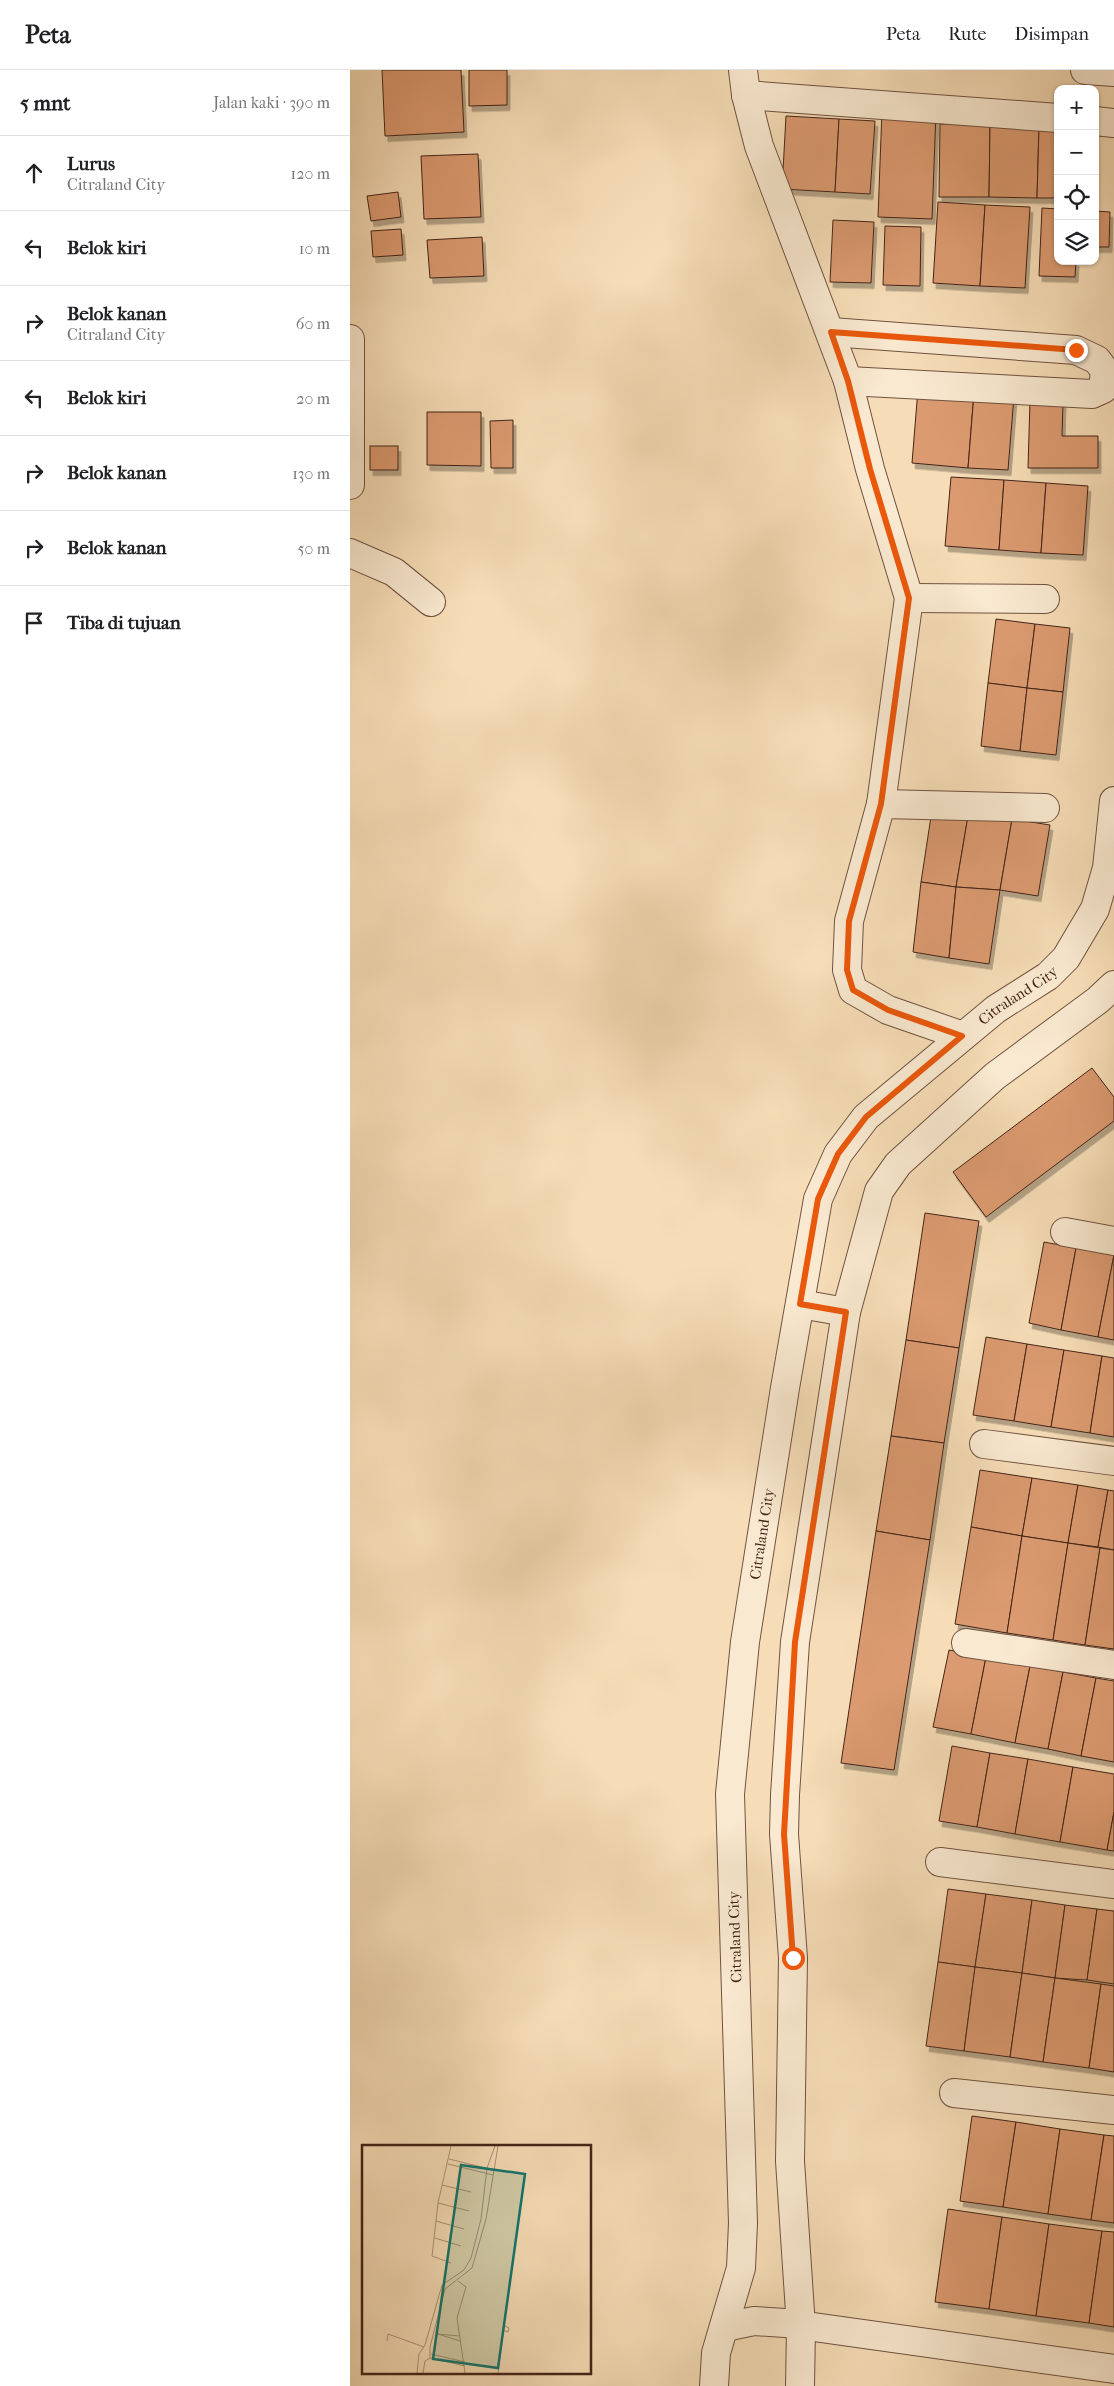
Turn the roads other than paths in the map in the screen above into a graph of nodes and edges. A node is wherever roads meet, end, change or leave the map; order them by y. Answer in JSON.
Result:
{"nodes":[{"id":1,"x":1085,"y":70,"type":"edge"},
{"id":2,"x":1114,"y":72,"type":"edge"},
{"id":3,"x":745,"y":82,"type":"edge"},
{"id":4,"x":1054,"y":118,"type":"edge"},
{"id":5,"x":1099,"y":121,"type":"edge"},
{"id":6,"x":1114,"y":123,"type":"edge"},
{"id":7,"x":831,"y":332,"type":"junction"},
{"id":8,"x":350,"y":339,"type":"edge"},
{"id":9,"x":848,"y":381,"type":"junction"},
{"id":10,"x":350,"y":485,"type":"edge"},
{"id":11,"x":350,"y":553,"type":"edge"},
{"id":12,"x":909,"y":598,"type":"junction"},
{"id":13,"x":1044,"y":599,"type":"dead end"},
{"id":14,"x":431,"y":602,"type":"dead end"},
{"id":15,"x":1114,"y":802,"type":"edge"},
{"id":16,"x":881,"y":804,"type":"junction"},
{"id":17,"x":1045,"y":808,"type":"dead end"},
{"id":18,"x":1114,"y":985,"type":"edge"},
{"id":19,"x":962,"y":1036,"type":"junction"},
{"id":20,"x":1065,"y":1232,"type":"dead end"},
{"id":21,"x":1114,"y":1241,"type":"edge"},
{"id":22,"x":800,"y":1304,"type":"junction"},
{"id":23,"x":846,"y":1312,"type":"junction"},
{"id":24,"x":984,"y":1444,"type":"dead end"},
{"id":25,"x":1114,"y":1461,"type":"edge"},
{"id":26,"x":966,"y":1642,"type":"dead end"},
{"id":27,"x":1114,"y":1666,"type":"edge"},
{"id":28,"x":940,"y":1862,"type":"dead end"},
{"id":29,"x":1114,"y":1884,"type":"edge"},
{"id":30,"x":954,"y":2093,"type":"dead end"},
{"id":31,"x":1114,"y":2110,"type":"edge"},
{"id":32,"x":725,"y":2327,"type":"junction"},
{"id":33,"x":801,"y":2327,"type":"junction"},
{"id":34,"x":1114,"y":2369,"type":"edge"},
{"id":35,"x":714,"y":2386,"type":"edge"},
{"id":36,"x":800,"y":2386,"type":"edge"}],
"edges":[{"from":1,"to":2,"type":"street"},
{"from":3,"to":4,"type":"street"},
{"from":3,"to":7,"type":"street"},
{"from":5,"to":6,"type":"street"},
{"from":7,"to":9,"type":"street"},
{"from":7,"to":9,"type":"street"},
{"from":8,"to":10,"type":"street"},
{"from":9,"to":12,"type":"street"},
{"from":11,"to":14,"type":"street"},
{"from":12,"to":13,"type":"street"},
{"from":12,"to":16,"type":"street"},
{"from":15,"to":19,"type":"street","name":"Citraland City"},
{"from":16,"to":17,"type":"street"},
{"from":16,"to":19,"type":"street"},
{"from":18,"to":23,"type":"street"},
{"from":19,"to":22,"type":"street","name":"Citraland City"},
{"from":20,"to":21,"type":"street"},
{"from":22,"to":23,"type":"street"},
{"from":22,"to":32,"type":"street","name":"Citraland City"},
{"from":23,"to":33,"type":"street"},
{"from":24,"to":25,"type":"street"},
{"from":26,"to":27,"type":"street"},
{"from":28,"to":29,"type":"street"},
{"from":30,"to":31,"type":"street"},
{"from":32,"to":33,"type":"street"},
{"from":32,"to":35,"type":"street","name":"Citraland City"},
{"from":33,"to":34,"type":"street"},
{"from":33,"to":36,"type":"street"}]}
